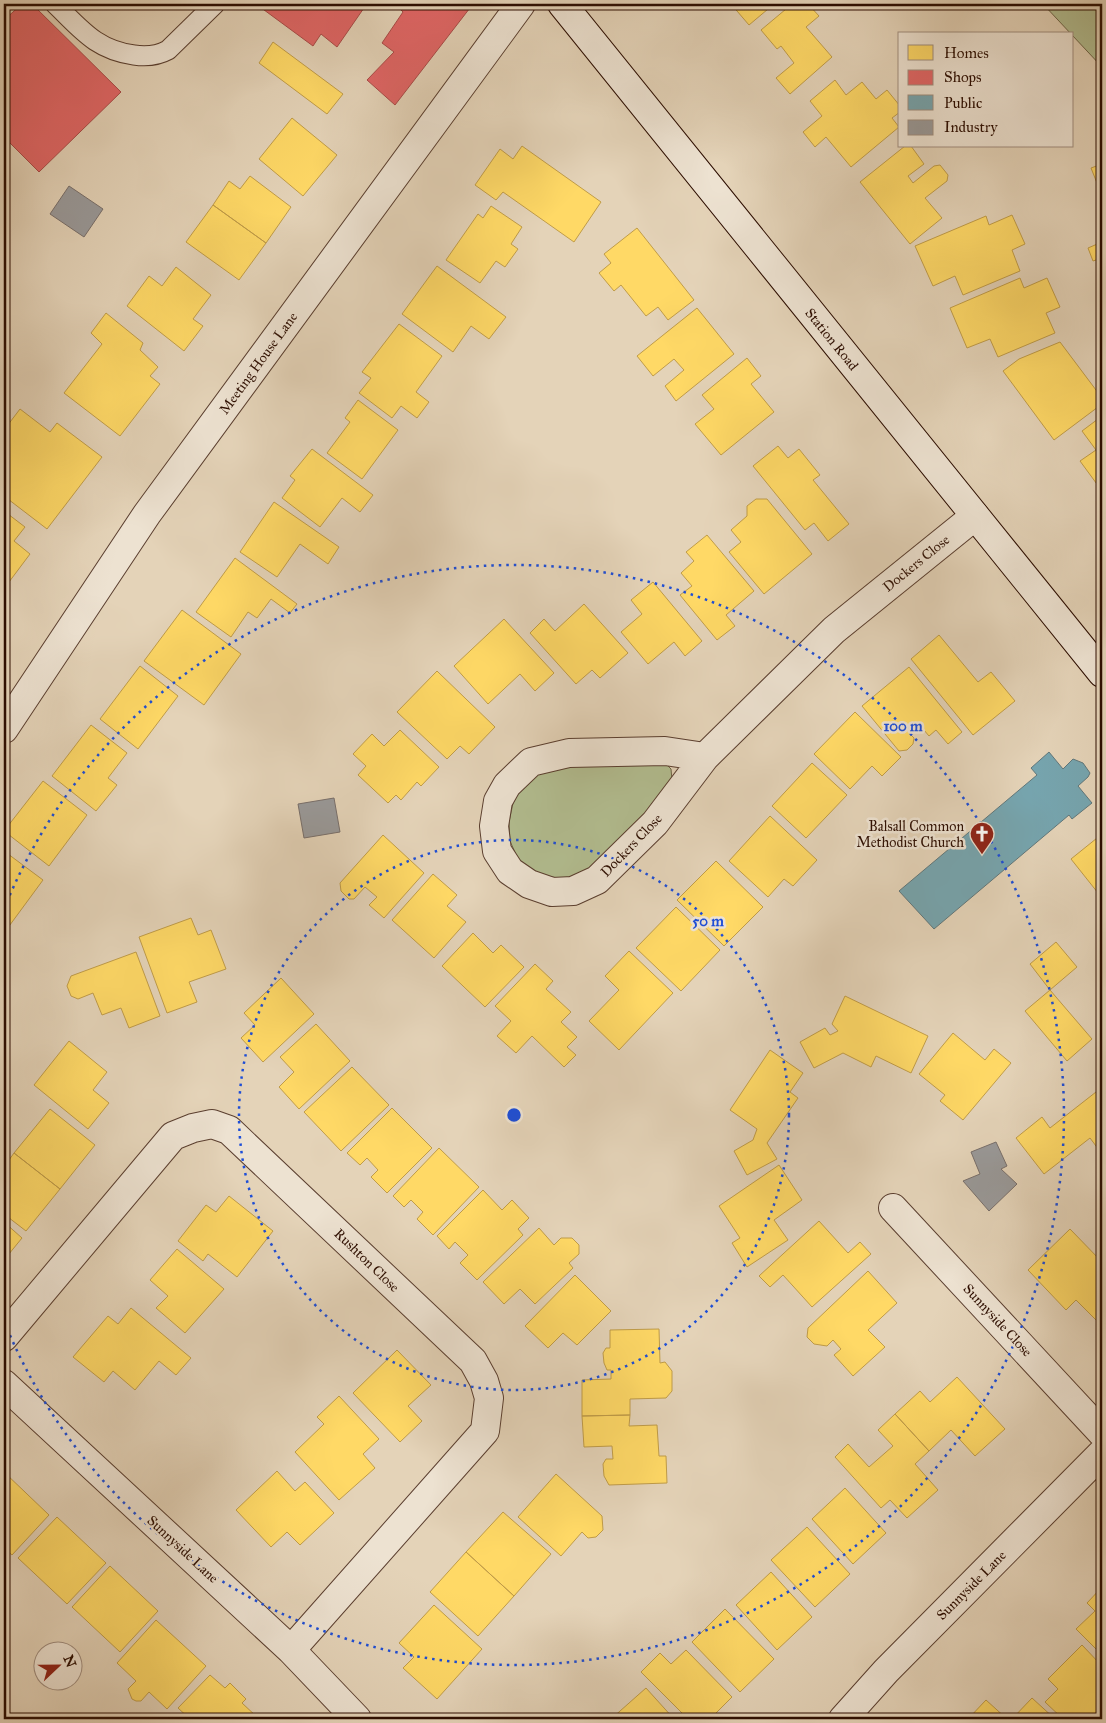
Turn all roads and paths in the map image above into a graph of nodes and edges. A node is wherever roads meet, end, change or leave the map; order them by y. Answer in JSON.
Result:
{"nodes":[{"id":1,"x":55,"y":4,"type":"edge"},
{"id":2,"x":215,"y":4,"type":"edge"},
{"id":3,"x":521,"y":4,"type":"edge"},
{"id":4,"x":562,"y":4,"type":"edge"},
{"id":5,"x":975,"y":516,"type":"junction"},
{"id":6,"x":1102,"y":673,"type":"edge"},
{"id":7,"x":4,"y":729,"type":"edge"},
{"id":8,"x":705,"y":757,"type":"junction"},
{"id":9,"x":894,"y":1208,"type":"dead end"},
{"id":10,"x":4,"y":1338,"type":"edge"},
{"id":11,"x":4,"y":1384,"type":"edge"},
{"id":12,"x":1102,"y":1433,"type":"edge"},
{"id":13,"x":1102,"y":1453,"type":"edge"},
{"id":14,"x":292,"y":1650,"type":"junction"},
{"id":15,"x":357,"y":1719,"type":"edge"},
{"id":16,"x":843,"y":1719,"type":"edge"}],
"edges":[{"from":1,"to":2,"type":"lane"},
{"from":3,"to":7,"type":"street","name":"Meeting House Lane"},
{"from":4,"to":5,"type":"street","name":"Station Road"},
{"from":5,"to":6,"type":"street","name":"Station Road"},
{"from":5,"to":8,"type":"street","name":"Dockers Close"},
{"from":8,"to":8,"type":"street","name":"Dockers Close"},
{"from":9,"to":12,"type":"street","name":"Sunnyside Close"},
{"from":10,"to":14,"type":"street","name":"Rushton Close"},
{"from":11,"to":14,"type":"street","name":"Sunnyside Lane"},
{"from":13,"to":16,"type":"street","name":"Sunnyside Lane"},
{"from":14,"to":15,"type":"street","name":"Sunnyside Lane"}]}
